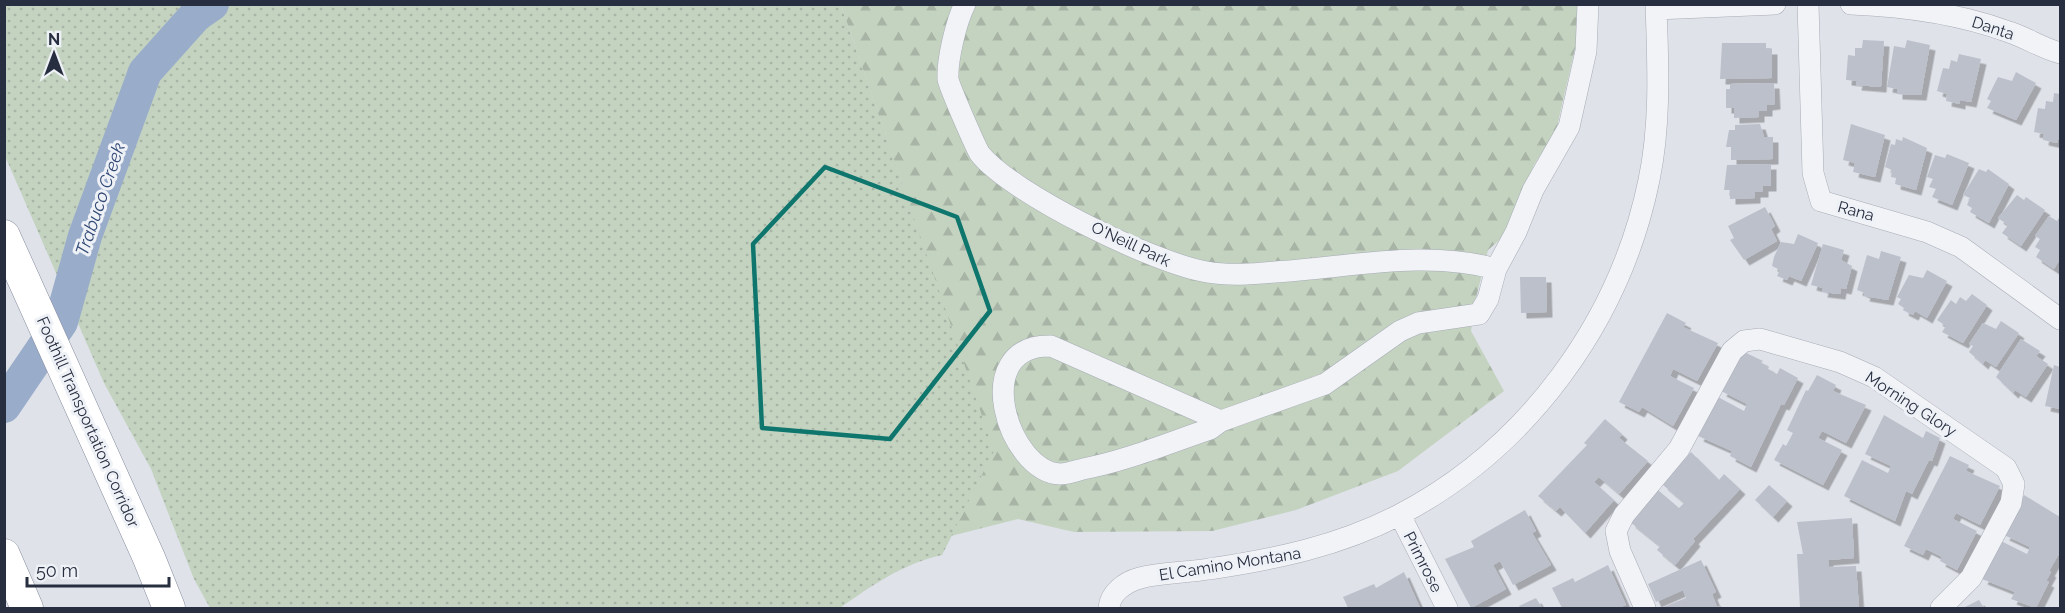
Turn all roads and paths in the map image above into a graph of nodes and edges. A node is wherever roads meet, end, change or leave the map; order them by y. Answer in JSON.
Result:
{"nodes":[{"id":1,"x":965,"y":4,"type":"edge"},
{"id":2,"x":1588,"y":4,"type":"edge"},
{"id":3,"x":1775,"y":4,"type":"edge"},
{"id":4,"x":1808,"y":4,"type":"edge"},
{"id":5,"x":1851,"y":4,"type":"edge"},
{"id":6,"x":1656,"y":7,"type":"edge"},
{"id":7,"x":2061,"y":52,"type":"edge"},
{"id":8,"x":4,"y":236,"type":"edge"},
{"id":9,"x":1496,"y":269,"type":"junction"},
{"id":10,"x":2061,"y":320,"type":"edge"},
{"id":11,"x":1221,"y":421,"type":"junction"},
{"id":12,"x":1400,"y":515,"type":"junction"},
{"id":13,"x":4,"y":555,"type":"edge"},
{"id":14,"x":149,"y":558,"type":"junction"},
{"id":15,"x":27,"y":609,"type":"edge"},
{"id":16,"x":169,"y":609,"type":"edge"},
{"id":17,"x":179,"y":609,"type":"edge"},
{"id":18,"x":1109,"y":609,"type":"edge"},
{"id":19,"x":1447,"y":609,"type":"edge"},
{"id":20,"x":1645,"y":609,"type":"edge"},
{"id":21,"x":1941,"y":609,"type":"edge"}],
"edges":[{"from":1,"to":9,"type":"street","name":"O'Neill Park"},
{"from":2,"to":9,"type":"street"},
{"from":3,"to":6,"type":"street"},
{"from":4,"to":10,"type":"street","name":"Rana"},
{"from":5,"to":7,"type":"street","name":"Danta"},
{"from":6,"to":12,"type":"street","name":"El Camino Montana"},
{"from":8,"to":14,"type":"highway","name":"Foothill Transportation Corridor"},
{"from":9,"to":11,"type":"street"},
{"from":11,"to":11,"type":"street"},
{"from":12,"to":18,"type":"street","name":"El Camino Montana"},
{"from":12,"to":19,"type":"street","name":"Primrose"},
{"from":13,"to":15,"type":"highway"},
{"from":14,"to":16,"type":"highway","name":"Foothill Transportation Corridor"},
{"from":14,"to":17,"type":"highway"},
{"from":20,"to":21,"type":"street","name":"Morning Glory"}]}
